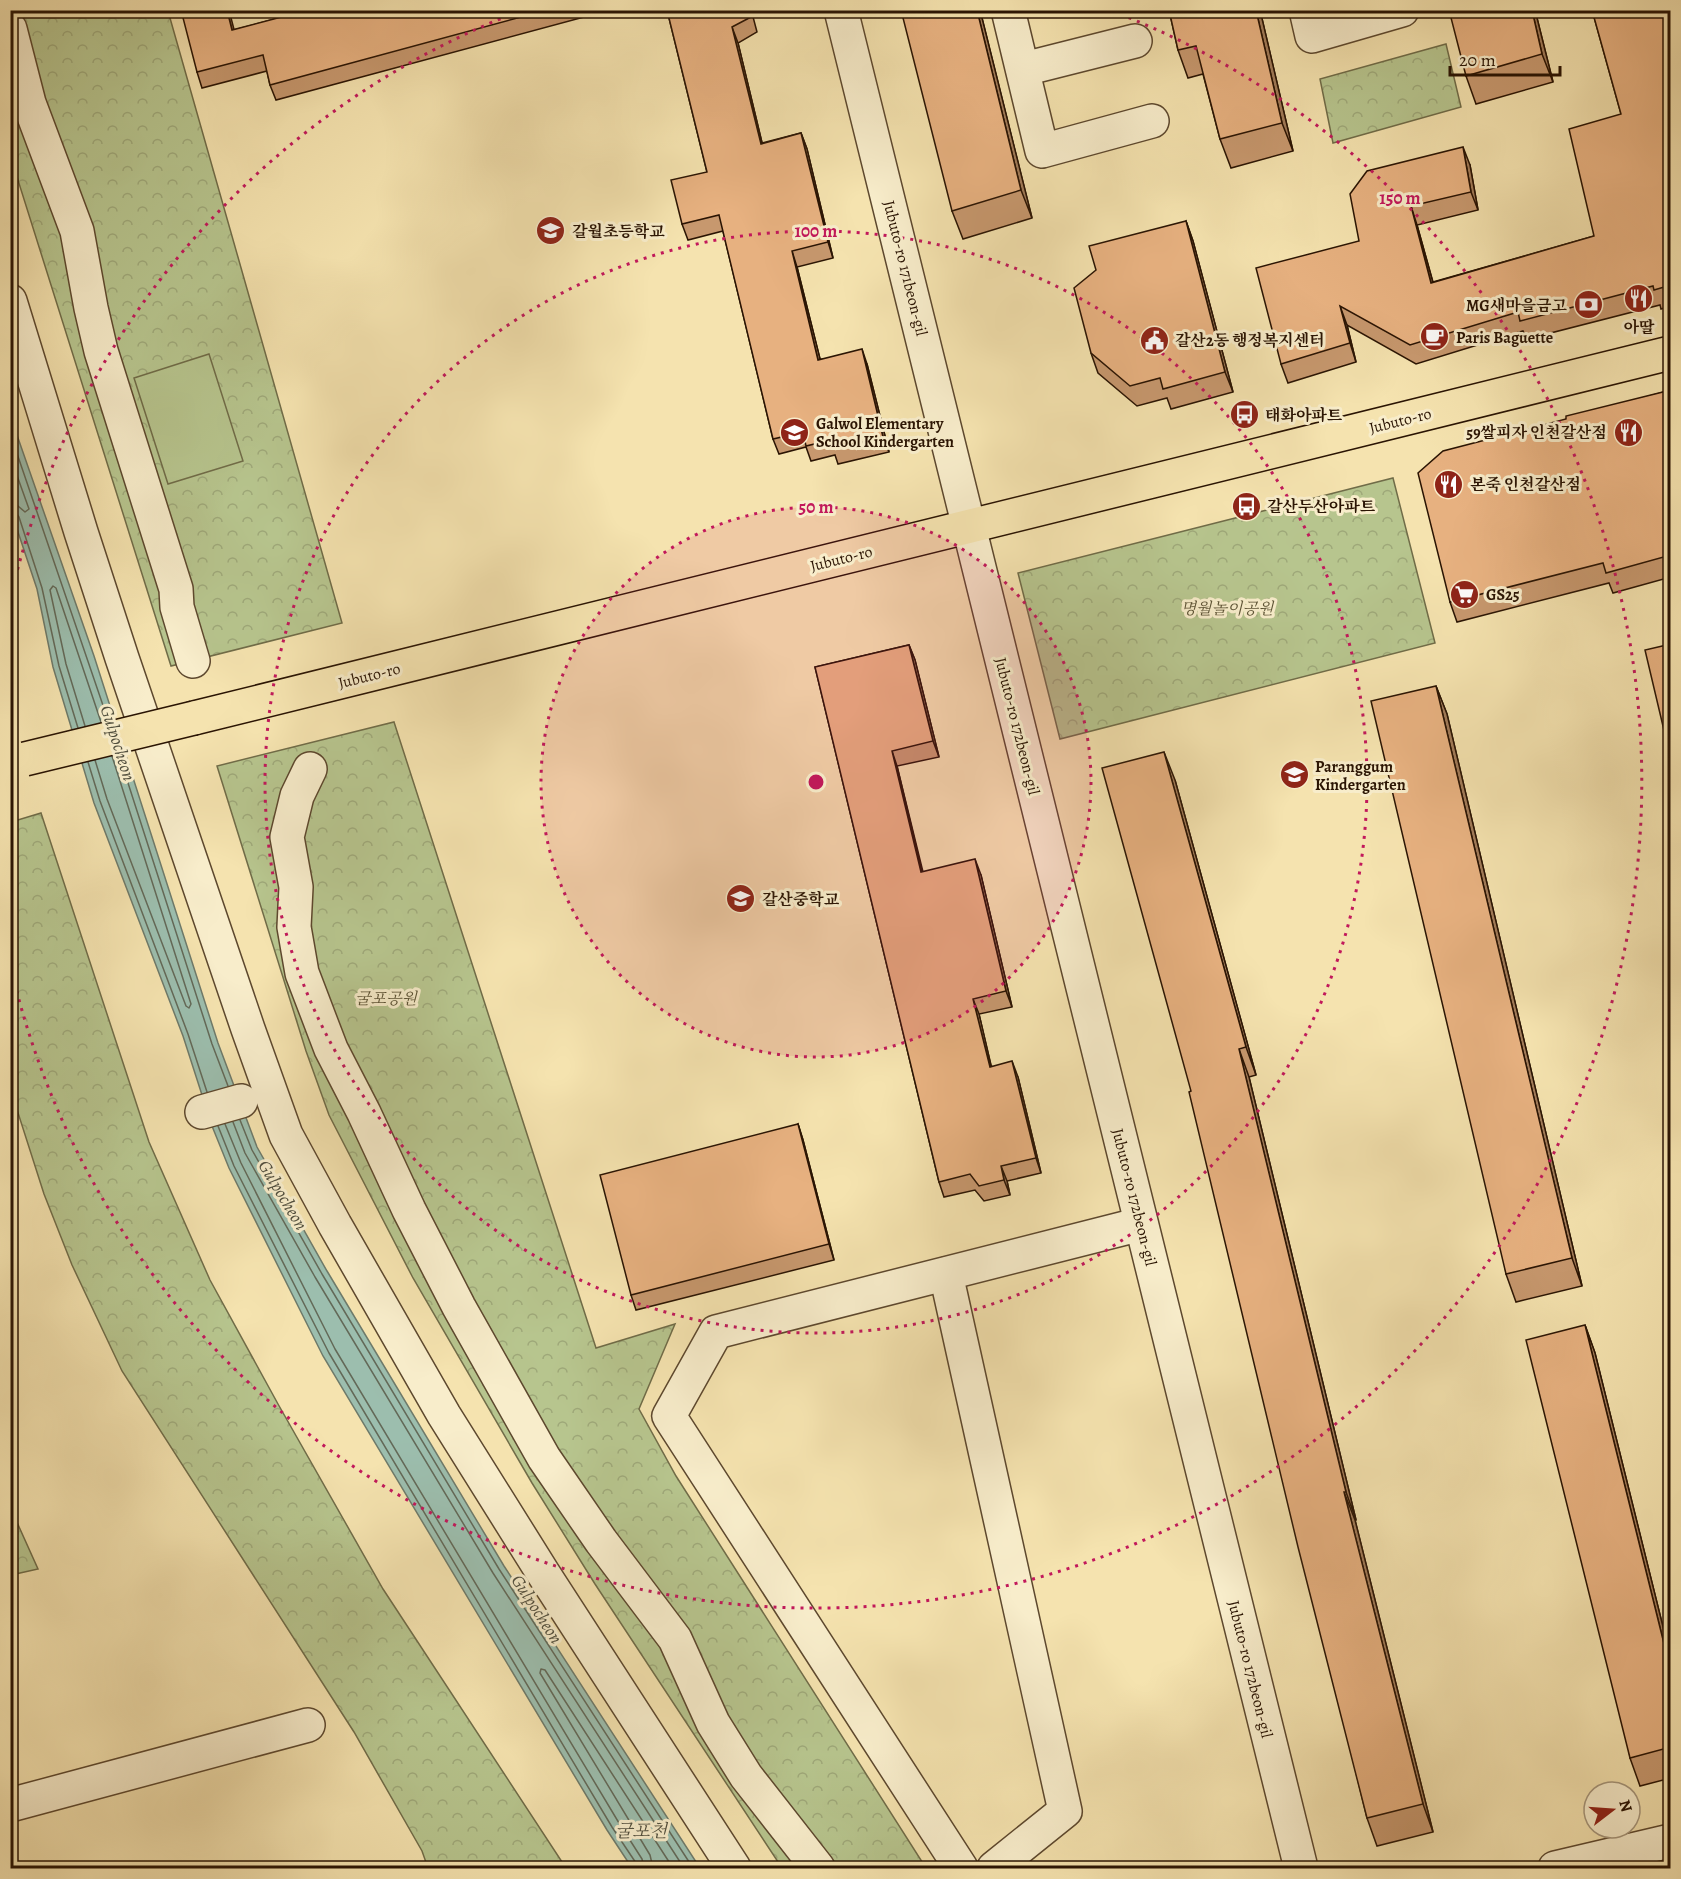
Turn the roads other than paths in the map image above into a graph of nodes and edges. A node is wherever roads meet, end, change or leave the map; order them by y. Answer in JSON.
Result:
{"nodes":[{"id":1,"x":841,"y":10,"type":"edge"},
{"id":2,"x":1008,"y":10,"type":"edge"},
{"id":3,"x":1306,"y":10,"type":"edge"},
{"id":4,"x":1402,"y":10,"type":"edge"},
{"id":5,"x":10,"y":29,"type":"edge"},
{"id":6,"x":1135,"y":41,"type":"dead end"},
{"id":7,"x":1024,"y":69,"type":"junction"},
{"id":8,"x":1152,"y":122,"type":"dead end"},
{"id":9,"x":10,"y":301,"type":"edge"},
{"id":10,"x":1671,"y":353,"type":"edge"},
{"id":11,"x":969,"y":526,"type":"junction"},
{"id":12,"x":193,"y":660,"type":"dead end"},
{"id":13,"x":18,"y":761,"type":"edge"},
{"id":14,"x":310,"y":769,"type":"dead end"},
{"id":15,"x":241,"y":1101,"type":"dead end"},
{"id":16,"x":202,"y":1112,"type":"dead end"},
{"id":17,"x":1141,"y":1224,"type":"junction"},
{"id":18,"x":946,"y":1274,"type":"junction"},
{"id":19,"x":308,"y":1725,"type":"dead end"},
{"id":20,"x":10,"y":1805,"type":"edge"},
{"id":21,"x":1671,"y":1840,"type":"edge"},
{"id":22,"x":734,"y":1869,"type":"edge"},
{"id":23,"x":818,"y":1869,"type":"edge"},
{"id":24,"x":961,"y":1869,"type":"edge"},
{"id":25,"x":993,"y":1869,"type":"edge"},
{"id":26,"x":1301,"y":1869,"type":"edge"},
{"id":27,"x":1555,"y":1869,"type":"edge"}],
"edges":[{"from":1,"to":11,"type":"street","name":"Jubuto-ro 171beon-gil"},
{"from":2,"to":7,"type":"street"},
{"from":3,"to":4,"type":"street"},
{"from":5,"to":12,"type":"street"},
{"from":6,"to":7,"type":"street"},
{"from":7,"to":8,"type":"street"},
{"from":9,"to":22,"type":"street"},
{"from":10,"to":11,"type":"main road","name":"Jubuto-ro"},
{"from":11,"to":13,"type":"main road","name":"Jubuto-ro","bridge":true},
{"from":11,"to":17,"type":"street","name":"Jubuto-ro 172beon-gil"},
{"from":14,"to":23,"type":"street"},
{"from":15,"to":16,"type":"street"},
{"from":17,"to":18,"type":"street"},
{"from":17,"to":26,"type":"street","name":"Jubuto-ro 172beon-gil"},
{"from":18,"to":24,"type":"street"},
{"from":18,"to":25,"type":"street"},
{"from":19,"to":20,"type":"street"},
{"from":21,"to":27,"type":"street"}]}
